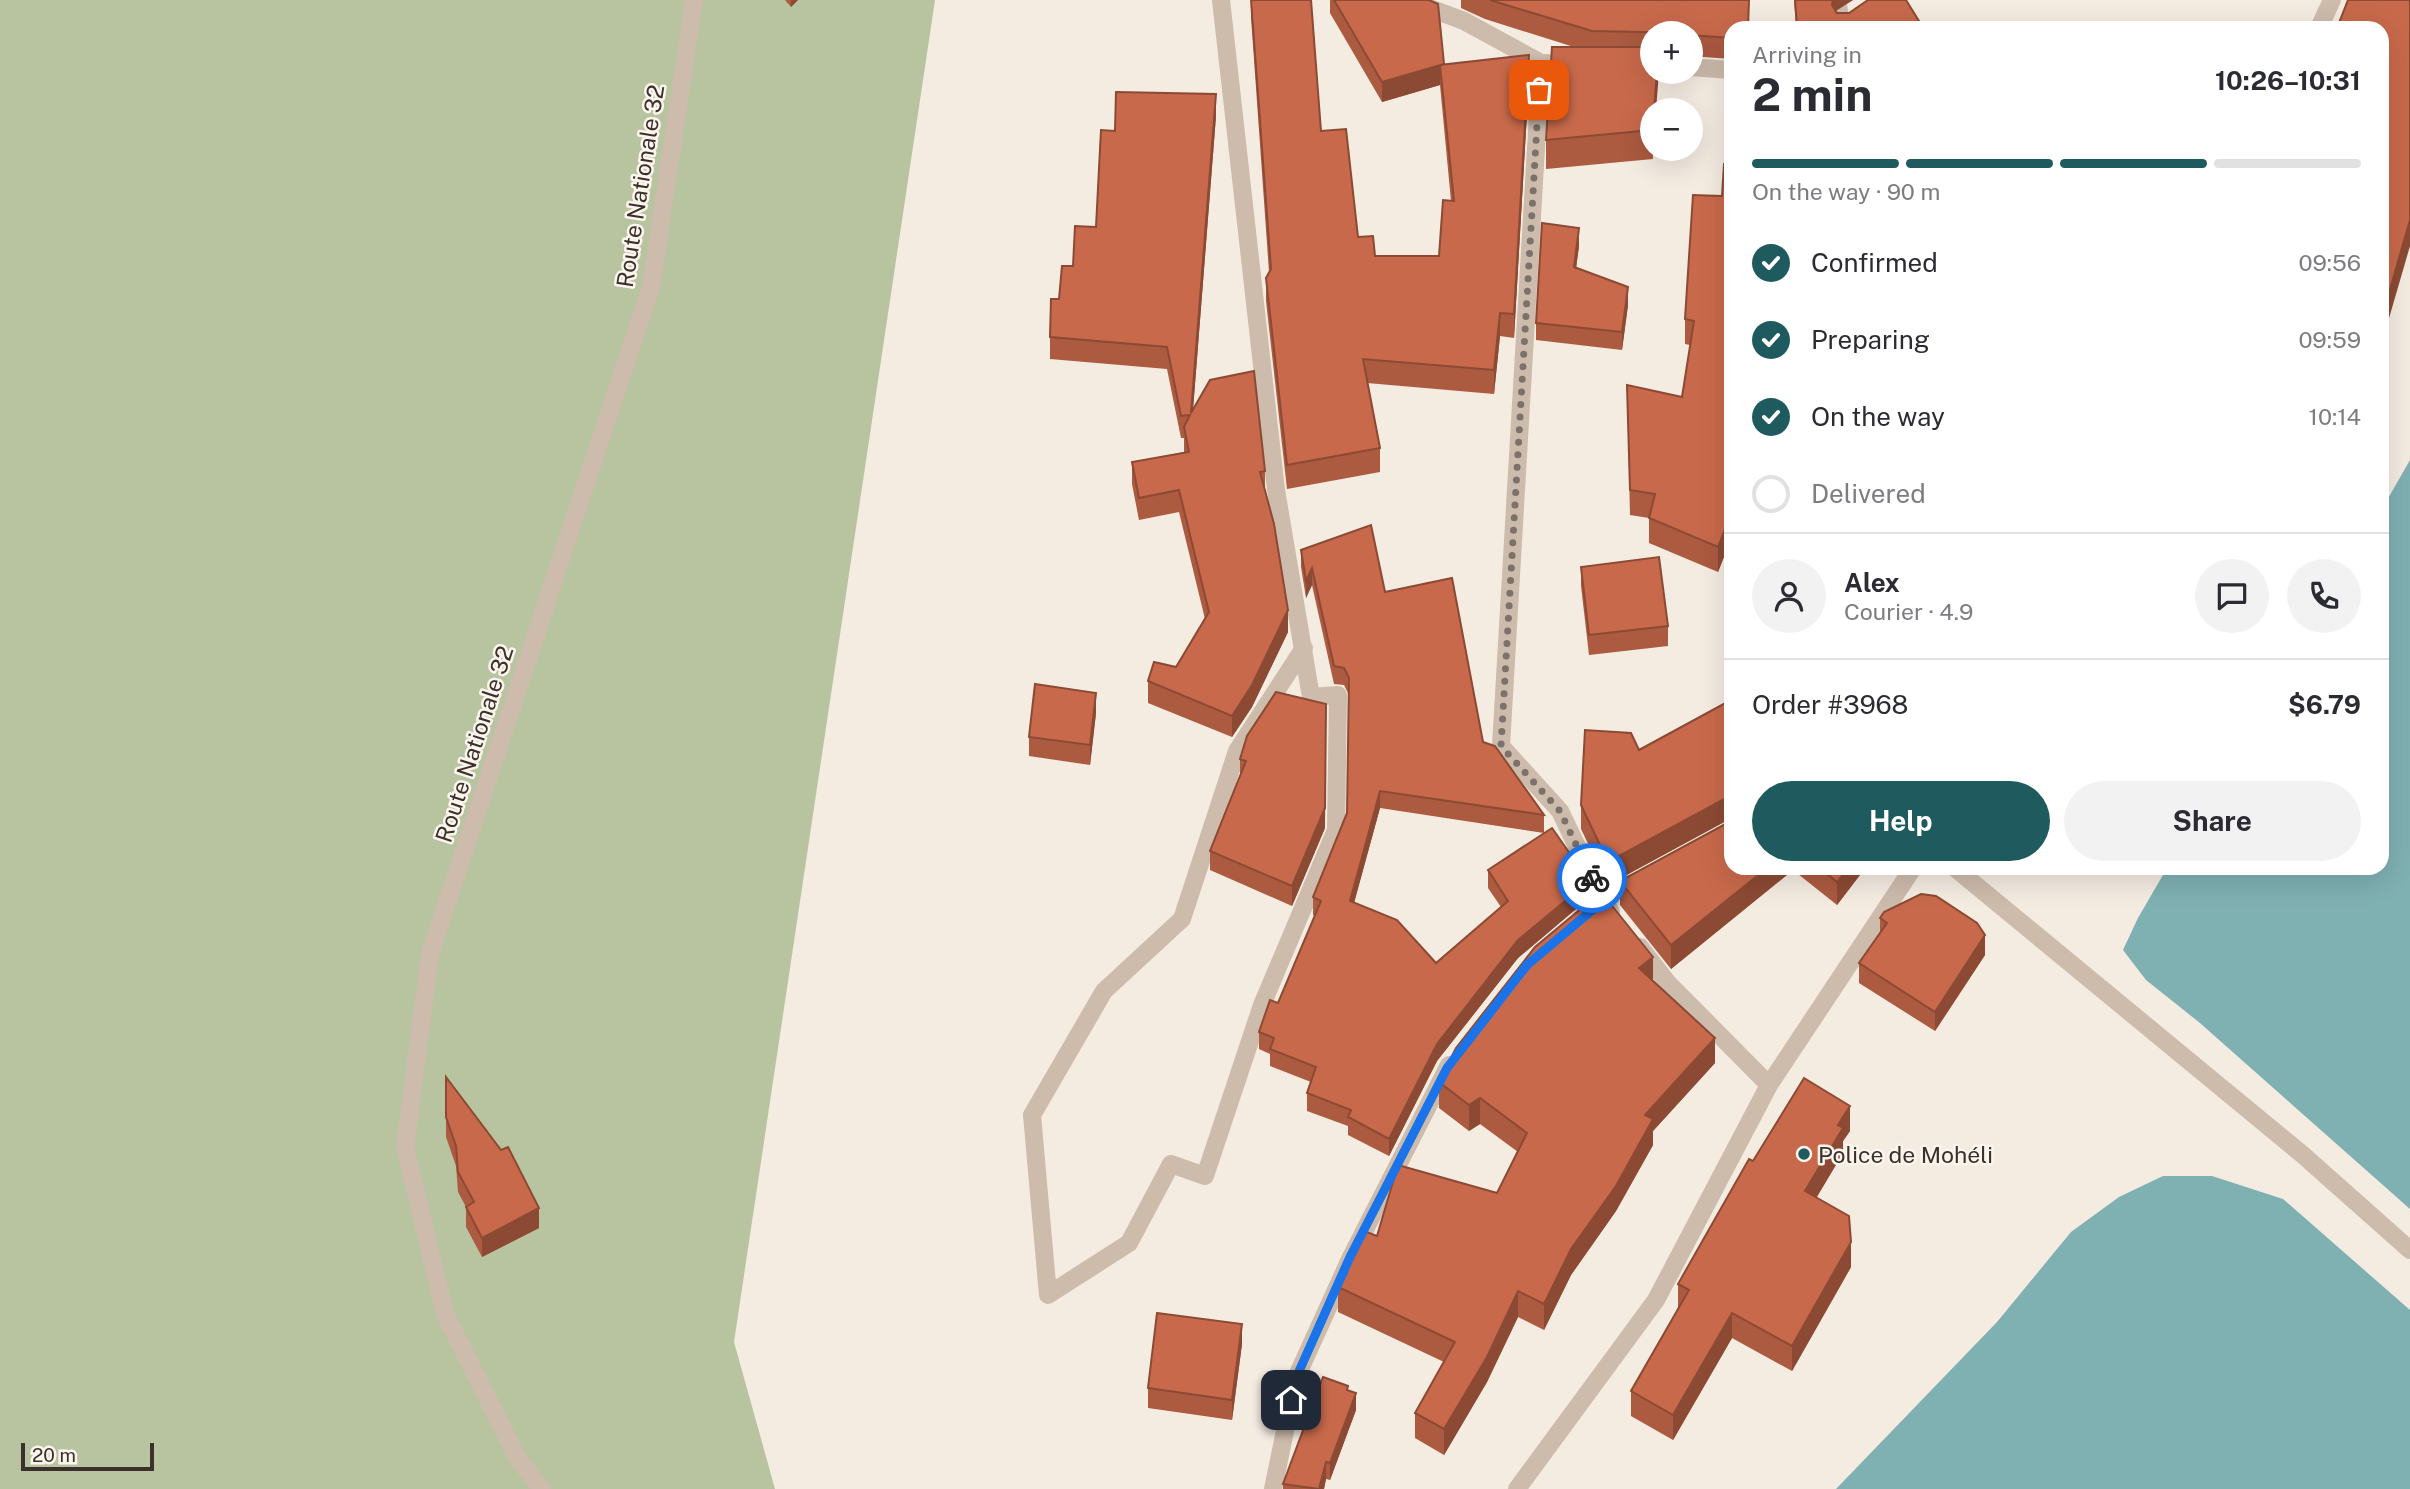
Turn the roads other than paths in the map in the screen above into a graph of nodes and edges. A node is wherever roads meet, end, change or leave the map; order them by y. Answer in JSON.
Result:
{"nodes":[{"id":1,"x":694,"y":0,"type":"edge"},
{"id":2,"x":1221,"y":0,"type":"edge"},
{"id":3,"x":1408,"y":0,"type":"edge"},
{"id":4,"x":1837,"y":0,"type":"edge"},
{"id":5,"x":2332,"y":0,"type":"edge"},
{"id":6,"x":1861,"y":6,"type":"edge"},
{"id":7,"x":1842,"y":21,"type":"edge"},
{"id":8,"x":1845,"y":21,"type":"edge"},
{"id":9,"x":2322,"y":21,"type":"edge"},
{"id":10,"x":1541,"y":63,"type":"junction"},
{"id":11,"x":1569,"y":64,"type":"edge"},
{"id":12,"x":1703,"y":68,"type":"edge"},
{"id":13,"x":1724,"y":69,"type":"edge"},
{"id":14,"x":1304,"y":648,"type":"junction"},
{"id":15,"x":1908,"y":875,"type":"edge"},
{"id":16,"x":1963,"y":875,"type":"edge"},
{"id":17,"x":1462,"y":1047,"type":"edge"},
{"id":18,"x":1769,"y":1085,"type":"junction"},
{"id":19,"x":2410,"y":1250,"type":"edge"},
{"id":20,"x":542,"y":1489,"type":"edge"},
{"id":21,"x":1273,"y":1489,"type":"edge"},
{"id":22,"x":1517,"y":1489,"type":"edge"}],
"edges":[{"from":1,"to":20,"type":"street","name":"Route Nationale 32"},
{"from":2,"to":14,"type":"street"},
{"from":3,"to":10,"type":"street"},
{"from":4,"to":7,"type":"street"},
{"from":5,"to":9,"type":"street"},
{"from":6,"to":8,"type":"street"},
{"from":10,"to":11,"type":"street"},
{"from":10,"to":18,"type":"street"},
{"from":12,"to":13,"type":"street"},
{"from":14,"to":14,"type":"street"},
{"from":15,"to":18,"type":"street"},
{"from":16,"to":19,"type":"street"},
{"from":17,"to":21,"type":"street"},
{"from":18,"to":22,"type":"street"}]}
